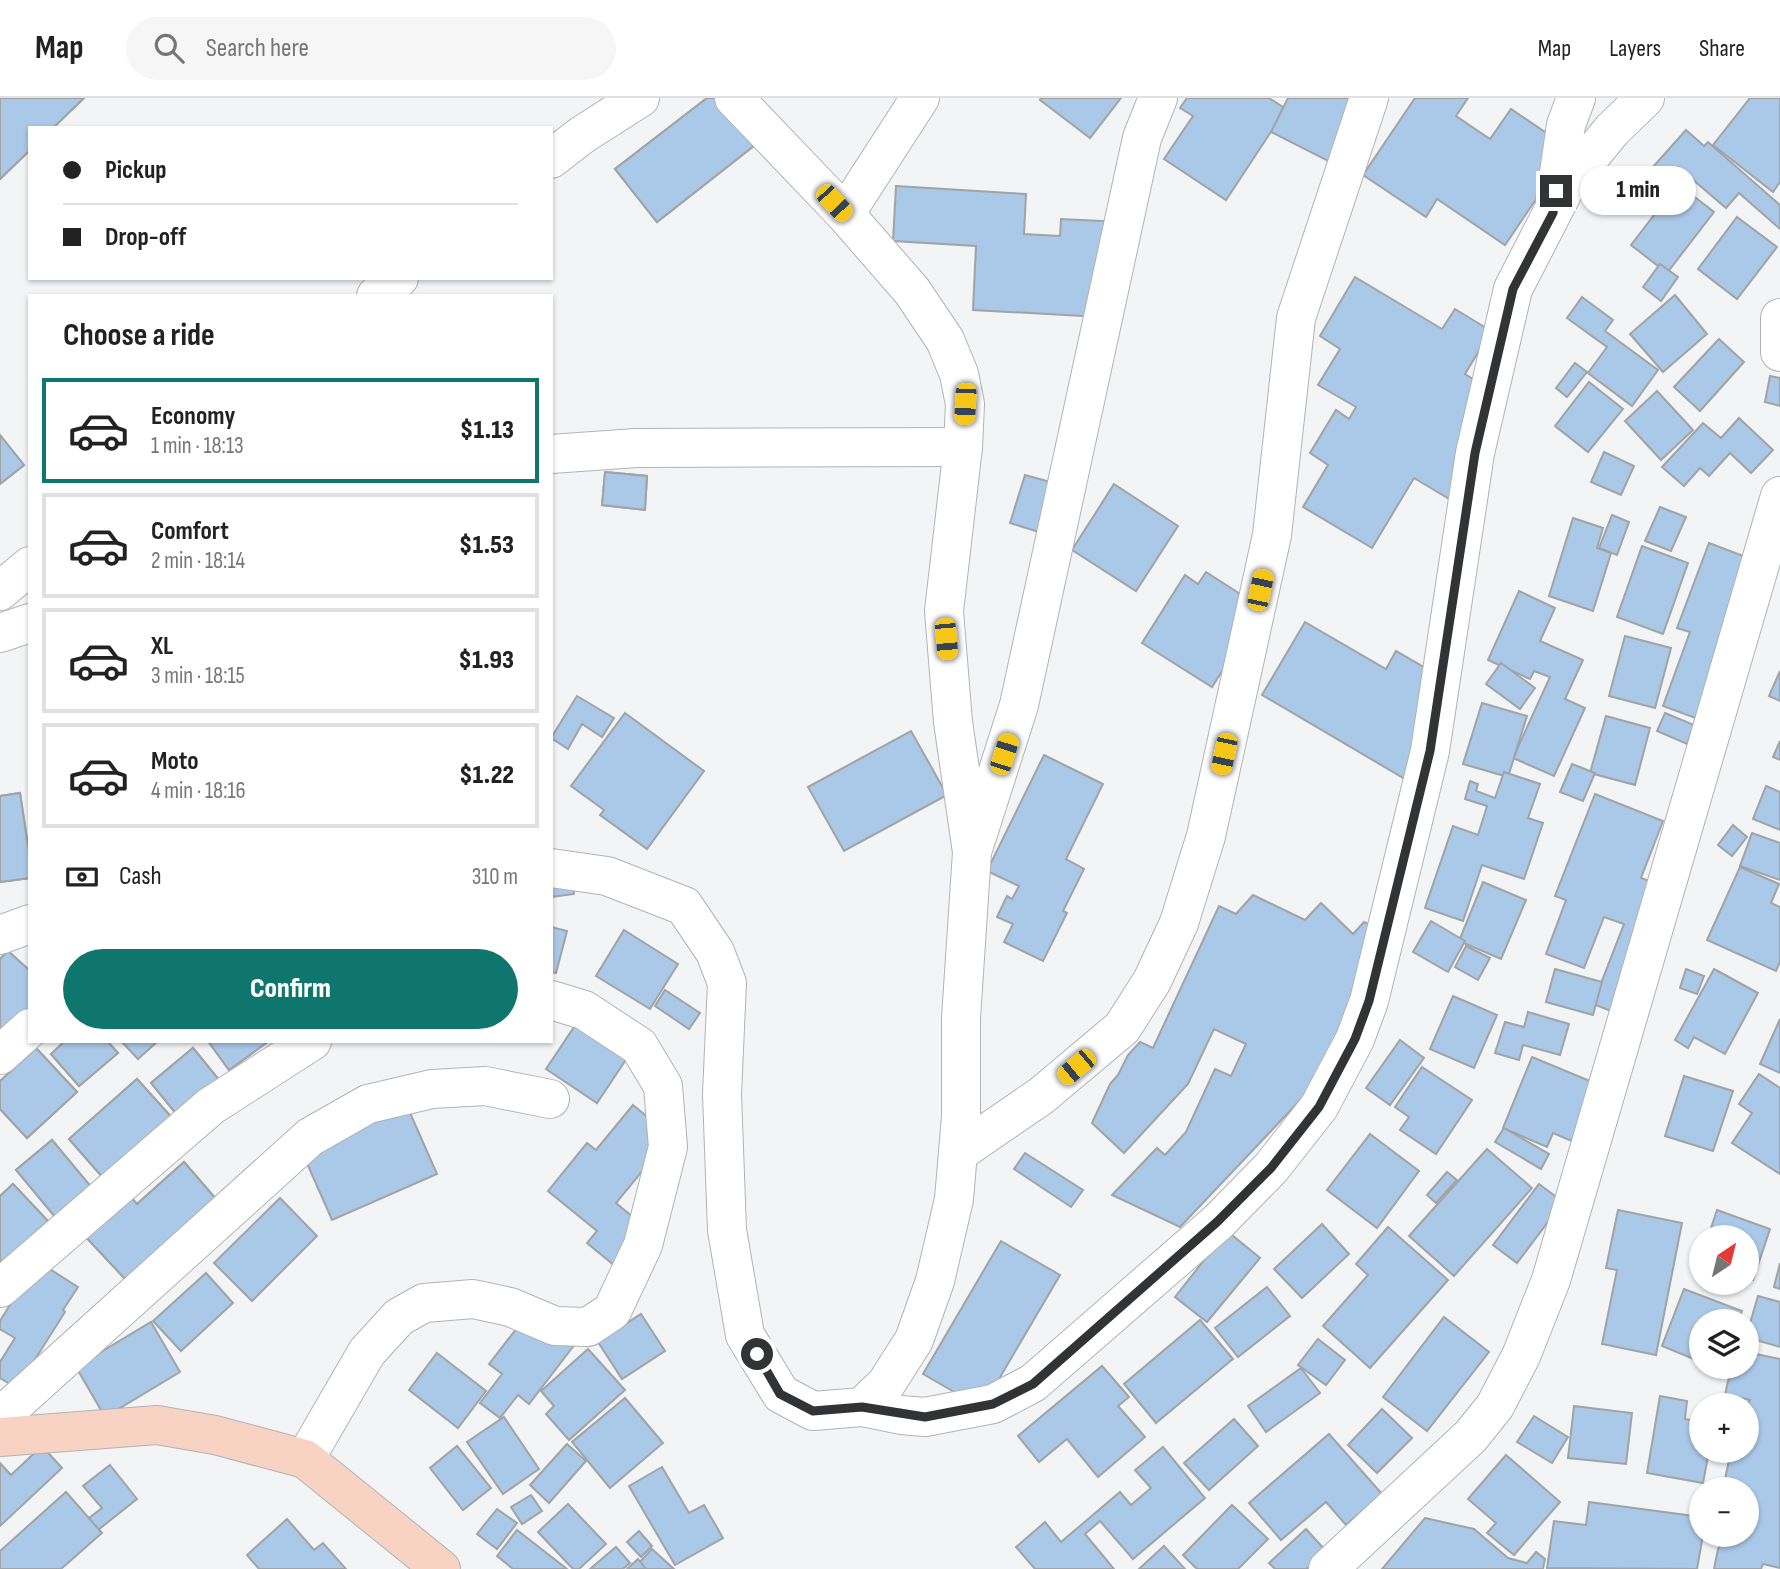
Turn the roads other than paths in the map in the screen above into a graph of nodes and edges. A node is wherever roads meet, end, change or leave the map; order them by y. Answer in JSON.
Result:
{"nodes":[{"id":1,"x":639,"y":98,"type":"edge"},
{"id":2,"x":734,"y":98,"type":"edge"},
{"id":3,"x":920,"y":98,"type":"edge"},
{"id":4,"x":1158,"y":98,"type":"edge"},
{"id":5,"x":1369,"y":98,"type":"edge"},
{"id":6,"x":1576,"y":98,"type":"edge"},
{"id":7,"x":1645,"y":98,"type":"edge"},
{"id":8,"x":553,"y":157,"type":"edge"},
{"id":9,"x":1553,"y":213,"type":"junction"},
{"id":10,"x":845,"y":215,"type":"junction"},
{"id":11,"x":396,"y":280,"type":"edge"},
{"id":12,"x":379,"y":294,"type":"edge"},
{"id":13,"x":1780,"y":318,"type":"edge"},
{"id":14,"x":1780,"y":352,"type":"edge"},
{"id":15,"x":963,"y":447,"type":"junction"},
{"id":16,"x":553,"y":454,"type":"edge"},
{"id":17,"x":1780,"y":496,"type":"edge"},
{"id":18,"x":28,"y":568,"type":"edge"},
{"id":19,"x":0,"y":591,"type":"edge"},
{"id":20,"x":1766,"y":601,"type":"edge"},
{"id":21,"x":28,"y":624,"type":"edge"},
{"id":22,"x":0,"y":633,"type":"edge"},
{"id":23,"x":972,"y":852,"type":"junction"},
{"id":24,"x":553,"y":868,"type":"edge"},
{"id":25,"x":28,"y":925,"type":"edge"},
{"id":26,"x":0,"y":935,"type":"edge"},
{"id":27,"x":553,"y":1001,"type":"edge"},
{"id":28,"x":28,"y":1030,"type":"edge"},
{"id":29,"x":309,"y":1043,"type":"edge"},
{"id":30,"x":0,"y":1055,"type":"edge"},
{"id":31,"x":550,"y":1099,"type":"dead end"},
{"id":32,"x":958,"y":1153,"type":"junction"},
{"id":33,"x":0,"y":1289,"type":"edge"},
{"id":34,"x":862,"y":1407,"type":"junction"},
{"id":35,"x":0,"y":1417,"type":"edge"},
{"id":36,"x":0,"y":1437,"type":"edge"},
{"id":37,"x":305,"y":1460,"type":"junction"},
{"id":38,"x":428,"y":1565,"type":"edge"},
{"id":39,"x":1328,"y":1569,"type":"edge"}],
"edges":[{"from":1,"to":8,"type":"street"},
{"from":2,"to":10,"type":"street"},
{"from":3,"to":10,"type":"street"},
{"from":4,"to":23,"type":"street"},
{"from":5,"to":32,"type":"street"},
{"from":6,"to":9,"type":"street"},
{"from":7,"to":9,"type":"street"},
{"from":9,"to":34,"type":"street"},
{"from":10,"to":15,"type":"street"},
{"from":11,"to":12,"type":"street"},
{"from":13,"to":14,"type":"street"},
{"from":15,"to":16,"type":"street"},
{"from":15,"to":23,"type":"street"},
{"from":17,"to":20,"type":"street"},
{"from":18,"to":19,"type":"street"},
{"from":20,"to":39,"type":"street"},
{"from":21,"to":22,"type":"street"},
{"from":23,"to":32,"type":"street"},
{"from":24,"to":34,"type":"street"},
{"from":25,"to":26,"type":"street"},
{"from":27,"to":37,"type":"street"},
{"from":28,"to":30,"type":"street"},
{"from":29,"to":33,"type":"street"},
{"from":31,"to":35,"type":"street"},
{"from":32,"to":34,"type":"street"},
{"from":36,"to":37,"type":"main road"},
{"from":37,"to":38,"type":"main road"}]}
